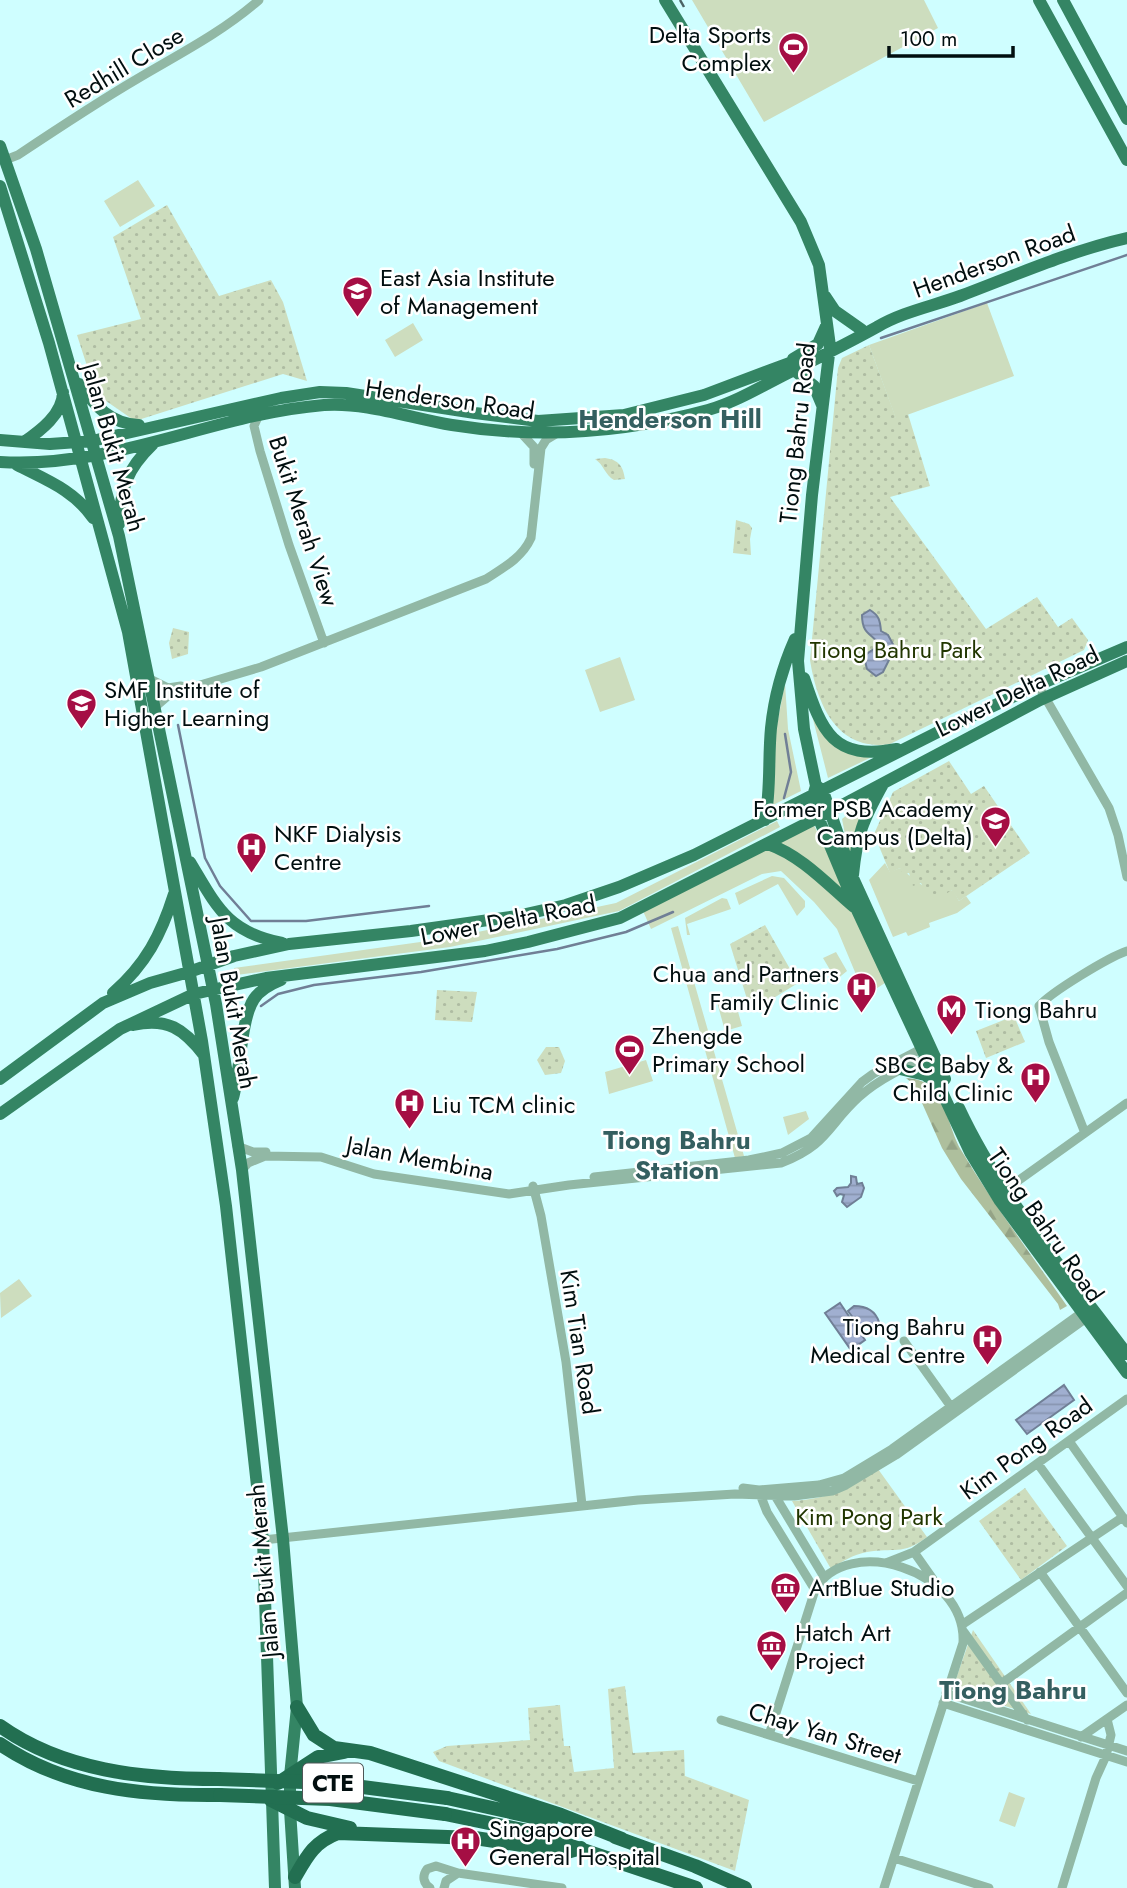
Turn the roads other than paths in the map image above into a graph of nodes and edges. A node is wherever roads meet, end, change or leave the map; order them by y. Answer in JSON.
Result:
{"nodes":[{"id":1,"x":259,"y":0,"type":"edge"},
{"id":2,"x":665,"y":0,"type":"edge"},
{"id":3,"x":1039,"y":0,"type":"edge"},
{"id":4,"x":1063,"y":0,"type":"edge"},
{"id":5,"x":1127,"y":119,"type":"edge"},
{"id":6,"x":0,"y":146,"type":"edge"},
{"id":7,"x":5,"y":160,"type":"junction"},
{"id":8,"x":1127,"y":160,"type":"edge"},
{"id":9,"x":0,"y":186,"type":"edge"},
{"id":10,"x":1127,"y":237,"type":"edge"},
{"id":11,"x":823,"y":293,"type":"junction"},
{"id":12,"x":827,"y":323,"type":"junction"},
{"id":13,"x":877,"y":327,"type":"junction"},
{"id":14,"x":862,"y":330,"type":"junction"},
{"id":15,"x":830,"y":350,"type":"junction"},
{"id":16,"x":794,"y":370,"type":"junction"},
{"id":17,"x":764,"y":373,"type":"junction"},
{"id":18,"x":74,"y":378,"type":"junction"},
{"id":19,"x":63,"y":392,"type":"junction"},
{"id":20,"x":823,"y":409,"type":"junction"},
{"id":21,"x":258,"y":417,"type":"junction"},
{"id":22,"x":243,"y":420,"type":"junction"},
{"id":23,"x":150,"y":426,"type":"junction"},
{"id":24,"x":522,"y":434,"type":"junction"},
{"id":25,"x":556,"y":434,"type":"junction"},
{"id":26,"x":0,"y":440,"type":"edge"},
{"id":27,"x":92,"y":441,"type":"junction"},
{"id":28,"x":24,"y":442,"type":"junction"},
{"id":29,"x":76,"y":443,"type":"junction"},
{"id":30,"x":153,"y":444,"type":"junction"},
{"id":31,"x":96,"y":456,"type":"junction"},
{"id":32,"x":81,"y":459,"type":"junction"},
{"id":33,"x":0,"y":462,"type":"edge"},
{"id":34,"x":14,"y":463,"type":"junction"},
{"id":35,"x":99,"y":527,"type":"junction"},
{"id":36,"x":118,"y":536,"type":"junction"},
{"id":37,"x":800,"y":628,"type":"junction"},
{"id":38,"x":321,"y":641,"type":"junction"},
{"id":39,"x":1127,"y":647,"type":"edge"},
{"id":40,"x":798,"y":661,"type":"junction"},
{"id":41,"x":1127,"y":661,"type":"edge"},
{"id":42,"x":150,"y":679,"type":"junction"},
{"id":43,"x":1038,"y":685,"type":"junction"},
{"id":44,"x":1045,"y":697,"type":"junction"},
{"id":45,"x":155,"y":707,"type":"junction"},
{"id":46,"x":911,"y":747,"type":"junction"},
{"id":47,"x":883,"y":783,"type":"junction"},
{"id":48,"x":818,"y":791,"type":"junction"},
{"id":49,"x":824,"y":815,"type":"junction"},
{"id":50,"x":765,"y":820,"type":"junction"},
{"id":51,"x":768,"y":844,"type":"junction"},
{"id":52,"x":187,"y":857,"type":"junction"},
{"id":53,"x":1127,"y":877,"type":"edge"},
{"id":54,"x":853,"y":878,"type":"junction"},
{"id":55,"x":174,"y":891,"type":"junction"},
{"id":56,"x":857,"y":910,"type":"junction"},
{"id":57,"x":289,"y":944,"type":"junction"},
{"id":58,"x":1127,"y":951,"type":"edge"},
{"id":59,"x":207,"y":966,"type":"junction"},
{"id":60,"x":189,"y":972,"type":"junction"},
{"id":61,"x":292,"y":976,"type":"junction"},
{"id":62,"x":212,"y":989,"type":"junction"},
{"id":63,"x":194,"y":994,"type":"junction"},
{"id":64,"x":103,"y":1003,"type":"junction"},
{"id":65,"x":120,"y":1029,"type":"junction"},
{"id":66,"x":928,"y":1052,"type":"junction"},
{"id":67,"x":204,"y":1055,"type":"junction"},
{"id":68,"x":900,"y":1069,"type":"junction"},
{"id":69,"x":0,"y":1079,"type":"edge"},
{"id":70,"x":940,"y":1087,"type":"junction"},
{"id":71,"x":1127,"y":1103,"type":"edge"},
{"id":72,"x":231,"y":1106,"type":"junction"},
{"id":73,"x":0,"y":1114,"type":"edge"},
{"id":74,"x":1085,"y":1133,"type":"junction"},
{"id":75,"x":237,"y":1146,"type":"junction"},
{"id":76,"x":758,"y":1162,"type":"junction"},
{"id":77,"x":242,"y":1170,"type":"junction"},
{"id":78,"x":533,"y":1188,"type":"junction"},
{"id":79,"x":1001,"y":1193,"type":"junction"},
{"id":80,"x":1089,"y":1312,"type":"junction"},
{"id":81,"x":904,"y":1341,"type":"dead end"},
{"id":82,"x":1127,"y":1354,"type":"edge"},
{"id":83,"x":1127,"y":1373,"type":"edge"},
{"id":84,"x":1127,"y":1399,"type":"edge"},
{"id":85,"x":953,"y":1410,"type":"junction"},
{"id":86,"x":1069,"y":1441,"type":"junction"},
{"id":87,"x":894,"y":1452,"type":"junction"},
{"id":88,"x":1038,"y":1464,"type":"junction"},
{"id":89,"x":759,"y":1493,"type":"junction"},
{"id":90,"x":774,"y":1493,"type":"junction"},
{"id":91,"x":794,"y":1496,"type":"junction"},
{"id":92,"x":582,"y":1505,"type":"junction"},
{"id":93,"x":785,"y":1513,"type":"junction"},
{"id":94,"x":1125,"y":1520,"type":"edge"},
{"id":95,"x":1092,"y":1538,"type":"junction"},
{"id":96,"x":283,"y":1539,"type":"junction"},
{"id":97,"x":263,"y":1540,"type":"junction"},
{"id":98,"x":914,"y":1552,"type":"junction"},
{"id":99,"x":884,"y":1563,"type":"junction"},
{"id":100,"x":1040,"y":1572,"type":"junction"},
{"id":101,"x":824,"y":1577,"type":"junction"},
{"id":102,"x":937,"y":1586,"type":"junction"},
{"id":103,"x":1127,"y":1586,"type":"edge"},
{"id":104,"x":815,"y":1590,"type":"junction"},
{"id":105,"x":1127,"y":1593,"type":"edge"},
{"id":106,"x":1080,"y":1627,"type":"junction"},
{"id":107,"x":963,"y":1628,"type":"junction"},
{"id":108,"x":1001,"y":1684,"type":"junction"},
{"id":109,"x":1127,"y":1693,"type":"edge"},
{"id":110,"x":944,"y":1698,"type":"junction"},
{"id":111,"x":1127,"y":1705,"type":"edge"},
{"id":112,"x":297,"y":1707,"type":"junction"},
{"id":113,"x":1107,"y":1719,"type":"junction"},
{"id":114,"x":721,"y":1720,"type":"dead end"},
{"id":115,"x":1028,"y":1721,"type":"junction"},
{"id":116,"x":0,"y":1726,"type":"edge"},
{"id":117,"x":769,"y":1735,"type":"junction"},
{"id":118,"x":1081,"y":1737,"type":"junction"},
{"id":119,"x":0,"y":1744,"type":"edge"},
{"id":120,"x":352,"y":1751,"type":"junction"},
{"id":121,"x":1107,"y":1751,"type":"junction"},
{"id":122,"x":1127,"y":1751,"type":"edge"},
{"id":123,"x":1094,"y":1752,"type":"junction"},
{"id":124,"x":1127,"y":1762,"type":"edge"},
{"id":125,"x":290,"y":1776,"type":"junction"},
{"id":126,"x":1096,"y":1778,"type":"junction"},
{"id":127,"x":918,"y":1781,"type":"junction"},
{"id":128,"x":271,"y":1794,"type":"junction"},
{"id":129,"x":290,"y":1810,"type":"junction"},
{"id":130,"x":379,"y":1834,"type":"junction"},
{"id":131,"x":622,"y":1839,"type":"junction"},
{"id":132,"x":581,"y":1848,"type":"junction"},
{"id":133,"x":894,"y":1858,"type":"junction"},
{"id":134,"x":443,"y":1870,"type":"junction"},
{"id":135,"x":458,"y":1873,"type":"junction"},
{"id":136,"x":295,"y":1882,"type":"edge"},
{"id":137,"x":443,"y":1886,"type":"edge"},
{"id":138,"x":975,"y":1886,"type":"edge"},
{"id":139,"x":275,"y":1888,"type":"edge"},
{"id":140,"x":430,"y":1888,"type":"edge"},
{"id":141,"x":562,"y":1888,"type":"edge"},
{"id":142,"x":696,"y":1888,"type":"edge"},
{"id":143,"x":745,"y":1888,"type":"edge"},
{"id":144,"x":884,"y":1888,"type":"edge"},
{"id":145,"x":989,"y":1888,"type":"edge"},
{"id":146,"x":1062,"y":1888,"type":"edge"}],
"edges":[{"from":1,"to":7,"type":"street","name":"Redhill Close"},
{"from":2,"to":11,"type":"main road","name":"Tiong Bahru Road"},
{"from":3,"to":8,"type":"main road"},
{"from":4,"to":5,"type":"main road"},
{"from":6,"to":7,"type":"main road","name":"Jalan Bukit Merah"},
{"from":7,"to":18,"type":"main road","name":"Jalan Bukit Merah"},
{"from":9,"to":19,"type":"main road","name":"Jalan Bukit Merah"},
{"from":10,"to":13,"type":"main road","name":"Henderson Road"},
{"from":11,"to":12,"type":"main road","name":"Tiong Bahru Road"},
{"from":11,"to":14,"type":"main road"},
{"from":12,"to":15,"type":"main road","name":"Tiong Bahru Road"},
{"from":12,"to":17,"type":"main road"},
{"from":13,"to":14,"type":"main road","name":"Henderson Road"},
{"from":13,"to":15,"type":"main road","name":"Henderson Road"},
{"from":14,"to":15,"type":"main road","name":"Henderson Road"},
{"from":15,"to":16,"type":"main road","name":"Henderson Road"},
{"from":15,"to":17,"type":"main road","name":"Henderson Road"},
{"from":15,"to":20,"type":"main road","name":"Tiong Bahru Road"},
{"from":16,"to":20,"type":"main road"},
{"from":16,"to":25,"type":"main road","name":"Henderson Road"},
{"from":17,"to":23,"type":"main road","name":"Henderson Road"},
{"from":18,"to":23,"type":"main road"},
{"from":18,"to":27,"type":"main road","name":"Jalan Bukit Merah"},
{"from":19,"to":28,"type":"main road"},
{"from":19,"to":29,"type":"main road","name":"Jalan Bukit Merah"},
{"from":20,"to":37,"type":"main road","name":"Tiong Bahru Road"},
{"from":21,"to":22,"type":"main road","name":"Henderson Road"},
{"from":21,"to":24,"type":"main road","name":"Henderson Road"},
{"from":21,"to":38,"type":"street","name":"Bukit Merah View"},
{"from":22,"to":30,"type":"main road","name":"Henderson Road"},
{"from":22,"to":38,"type":"street","name":"Bukit Merah View"},
{"from":23,"to":27,"type":"main road","name":"Henderson Road"},
{"from":24,"to":25,"type":"main road","name":"Henderson Road"},
{"from":24,"to":38,"type":"street","name":"Bukit Merah View"},
{"from":25,"to":38,"type":"street","name":"Bukit Merah View"},
{"from":26,"to":28,"type":"main road","name":"Henderson Road"},
{"from":27,"to":29,"type":"main road","name":"Henderson Road"},
{"from":27,"to":31,"type":"main road","name":"Jalan Bukit Merah"},
{"from":28,"to":29,"type":"main road","name":"Henderson Road"},
{"from":29,"to":32,"type":"main road","name":"Jalan Bukit Merah"},
{"from":30,"to":31,"type":"main road","name":"Henderson Road"},
{"from":30,"to":36,"type":"main road"},
{"from":31,"to":32,"type":"main road","name":"Henderson Road"},
{"from":31,"to":36,"type":"main road","name":"Jalan Bukit Merah"},
{"from":32,"to":34,"type":"main road","name":"Henderson Road"},
{"from":32,"to":35,"type":"main road","name":"Jalan Bukit Merah"},
{"from":33,"to":34,"type":"main road","name":"Henderson Road"},
{"from":34,"to":35,"type":"main road"},
{"from":35,"to":55,"type":"main road","name":"Jalan Bukit Merah"},
{"from":36,"to":42,"type":"main road","name":"Jalan Bukit Merah"},
{"from":37,"to":40,"type":"main road","name":"Tiong Bahru Road"},
{"from":37,"to":50,"type":"main road"},
{"from":38,"to":42,"type":"street","name":"Bukit Merah View"},
{"from":38,"to":45,"type":"street","name":"Bukit Merah View"},
{"from":39,"to":43,"type":"main road","name":"Lower Delta Road"},
{"from":40,"to":46,"type":"main road"},
{"from":40,"to":48,"type":"main road","name":"Tiong Bahru Road"},
{"from":41,"to":44,"type":"main road","name":"Lower Delta Road"},
{"from":42,"to":45,"type":"main road","name":"Jalan Bukit Merah"},
{"from":43,"to":44,"type":"street"},
{"from":43,"to":46,"type":"main road","name":"Lower Delta Road"},
{"from":44,"to":47,"type":"main road","name":"Lower Delta Road"},
{"from":44,"to":53,"type":"street"},
{"from":45,"to":52,"type":"main road","name":"Jalan Bukit Merah"},
{"from":46,"to":48,"type":"main road","name":"Lower Delta Road"},
{"from":47,"to":49,"type":"main road","name":"Lower Delta Road"},
{"from":47,"to":54,"type":"main road"},
{"from":48,"to":49,"type":"main road","name":"Tiong Bahru Road"},
{"from":48,"to":50,"type":"main road","name":"Lower Delta Road"},
{"from":49,"to":51,"type":"main road","name":"Lower Delta Road"},
{"from":49,"to":54,"type":"main road","name":"Tiong Bahru Road"},
{"from":49,"to":56,"type":"main road","name":"Tiong Bahru Road"},
{"from":50,"to":57,"type":"main road","name":"Lower Delta Road"},
{"from":51,"to":56,"type":"main road"},
{"from":51,"to":61,"type":"main road","name":"Lower Delta Road"},
{"from":52,"to":57,"type":"main road"},
{"from":52,"to":59,"type":"main road","name":"Jalan Bukit Merah"},
{"from":54,"to":66,"type":"main road","name":"Tiong Bahru Road"},
{"from":55,"to":60,"type":"main road","name":"Jalan Bukit Merah"},
{"from":55,"to":64,"type":"main road"},
{"from":56,"to":66,"type":"main road","name":"Tiong Bahru Road"},
{"from":57,"to":59,"type":"main road","name":"Lower Delta Road"},
{"from":58,"to":74,"type":"street"},
{"from":59,"to":60,"type":"main road","name":"Lower Delta Road"},
{"from":59,"to":62,"type":"main road","name":"Jalan Bukit Merah"},
{"from":60,"to":63,"type":"main road","name":"Jalan Bukit Merah"},
{"from":60,"to":64,"type":"main road","name":"Lower Delta Road"},
{"from":61,"to":62,"type":"main road","name":"Lower Delta Road"},
{"from":61,"to":72,"type":"main road"},
{"from":62,"to":63,"type":"main road","name":"Lower Delta Road"},
{"from":62,"to":72,"type":"main road","name":"Jalan Bukit Merah"},
{"from":63,"to":65,"type":"main road","name":"Lower Delta Road"},
{"from":63,"to":67,"type":"main road","name":"Jalan Bukit Merah"},
{"from":64,"to":69,"type":"main road","name":"Lower Delta Road"},
{"from":65,"to":67,"type":"main road"},
{"from":65,"to":73,"type":"main road","name":"Lower Delta Road"},
{"from":66,"to":68,"type":"street","name":"Jalan Membina"},
{"from":66,"to":70,"type":"main road","name":"Tiong Bahru Road"},
{"from":66,"to":76,"type":"street","name":"Jalan Membina"},
{"from":66,"to":79,"type":"main road","name":"Tiong Bahru Road"},
{"from":67,"to":97,"type":"main road","name":"Jalan Bukit Merah"},
{"from":68,"to":70,"type":"main road"},
{"from":68,"to":76,"type":"street","name":"Jalan Membina"},
{"from":70,"to":79,"type":"main road","name":"Tiong Bahru Road"},
{"from":71,"to":74,"type":"street"},
{"from":72,"to":75,"type":"main road","name":"Jalan Bukit Merah"},
{"from":74,"to":79,"type":"street"},
{"from":75,"to":77,"type":"main road","name":"Jalan Bukit Merah"},
{"from":75,"to":78,"type":"street","name":"Jalan Membina"},
{"from":76,"to":78,"type":"street","name":"Jalan Membina"},
{"from":77,"to":78,"type":"street","name":"Jalan Membina"},
{"from":77,"to":96,"type":"main road","name":"Jalan Bukit Merah"},
{"from":78,"to":92,"type":"street","name":"Kim Tian Road"},
{"from":79,"to":80,"type":"main road","name":"Tiong Bahru Road"},
{"from":80,"to":82,"type":"main road","name":"Tiong Bahru Road"},
{"from":80,"to":83,"type":"main road","name":"Tiong Bahru Road"},
{"from":80,"to":85,"type":"street"},
{"from":81,"to":85,"type":"street"},
{"from":84,"to":86,"type":"street","name":"Kim Pong Road"},
{"from":85,"to":87,"type":"street"},
{"from":86,"to":88,"type":"street","name":"Kim Pong Road"},
{"from":86,"to":94,"type":"street"},
{"from":87,"to":90,"type":"street"},
{"from":87,"to":91,"type":"street"},
{"from":88,"to":95,"type":"street"},
{"from":88,"to":98,"type":"street","name":"Kim Pong Road"},
{"from":89,"to":90,"type":"street"},
{"from":89,"to":92,"type":"street"},
{"from":89,"to":104,"type":"street"},
{"from":90,"to":91,"type":"street"},
{"from":90,"to":93,"type":"street"},
{"from":91,"to":93,"type":"street"},
{"from":92,"to":96,"type":"street"},
{"from":93,"to":101,"type":"street"},
{"from":94,"to":95,"type":"street"},
{"from":95,"to":100,"type":"street"},
{"from":95,"to":103,"type":"street"},
{"from":96,"to":97,"type":"street"},
{"from":96,"to":112,"type":"main road","name":"Jalan Bukit Merah"},
{"from":97,"to":128,"type":"main road","name":"Jalan Bukit Merah"},
{"from":98,"to":99,"type":"street","name":"Kim Pong Road"},
{"from":98,"to":102,"type":"street"},
{"from":99,"to":101,"type":"street"},
{"from":99,"to":102,"type":"street"},
{"from":100,"to":106,"type":"street"},
{"from":100,"to":107,"type":"street"},
{"from":101,"to":104,"type":"street"},
{"from":102,"to":107,"type":"street"},
{"from":104,"to":117,"type":"street"},
{"from":105,"to":106,"type":"street"},
{"from":106,"to":108,"type":"street"},
{"from":106,"to":109,"type":"street"},
{"from":107,"to":108,"type":"street"},
{"from":107,"to":110,"type":"street"},
{"from":108,"to":115,"type":"street"},
{"from":110,"to":115,"type":"street"},
{"from":110,"to":123,"type":"street"},
{"from":110,"to":127,"type":"street"},
{"from":111,"to":113,"type":"street"},
{"from":112,"to":120,"type":"highway"},
{"from":112,"to":125,"type":"main road","name":"Jalan Bukit Merah"},
{"from":113,"to":118,"type":"street"},
{"from":113,"to":121,"type":"street"},
{"from":114,"to":117,"type":"street","name":"Chay Yan Street"},
{"from":115,"to":118,"type":"street"},
{"from":116,"to":131,"type":"highway","number":"CTE","bridge":true},
{"from":117,"to":127,"type":"street","name":"Chay Yan Street"},
{"from":118,"to":121,"type":"street"},
{"from":119,"to":132,"type":"highway","number":"CTE","bridge":true},
{"from":120,"to":125,"type":"highway"},
{"from":120,"to":131,"type":"highway"},
{"from":121,"to":122,"type":"street"},
{"from":121,"to":123,"type":"street"},
{"from":121,"to":124,"type":"street"},
{"from":121,"to":126,"type":"street"},
{"from":123,"to":126,"type":"street"},
{"from":125,"to":128,"type":"highway"},
{"from":125,"to":129,"type":"main road","name":"Jalan Bukit Merah"},
{"from":126,"to":146,"type":"street"},
{"from":127,"to":133,"type":"street"},
{"from":128,"to":129,"type":"highway"},
{"from":128,"to":139,"type":"main road","name":"Jalan Bukit Merah"},
{"from":129,"to":130,"type":"highway"},
{"from":129,"to":136,"type":"main road","name":"Jalan Bukit Merah"},
{"from":130,"to":132,"type":"highway"},
{"from":130,"to":136,"type":"highway"},
{"from":131,"to":143,"type":"highway","number":"CTE"},
{"from":132,"to":142,"type":"highway","number":"CTE"},
{"from":133,"to":138,"type":"street"},
{"from":133,"to":144,"type":"street"},
{"from":134,"to":135,"type":"street"},
{"from":134,"to":137,"type":"street"},
{"from":134,"to":140,"type":"street"},
{"from":135,"to":137,"type":"street"},
{"from":135,"to":141,"type":"street"},
{"from":138,"to":145,"type":"street"}]}
